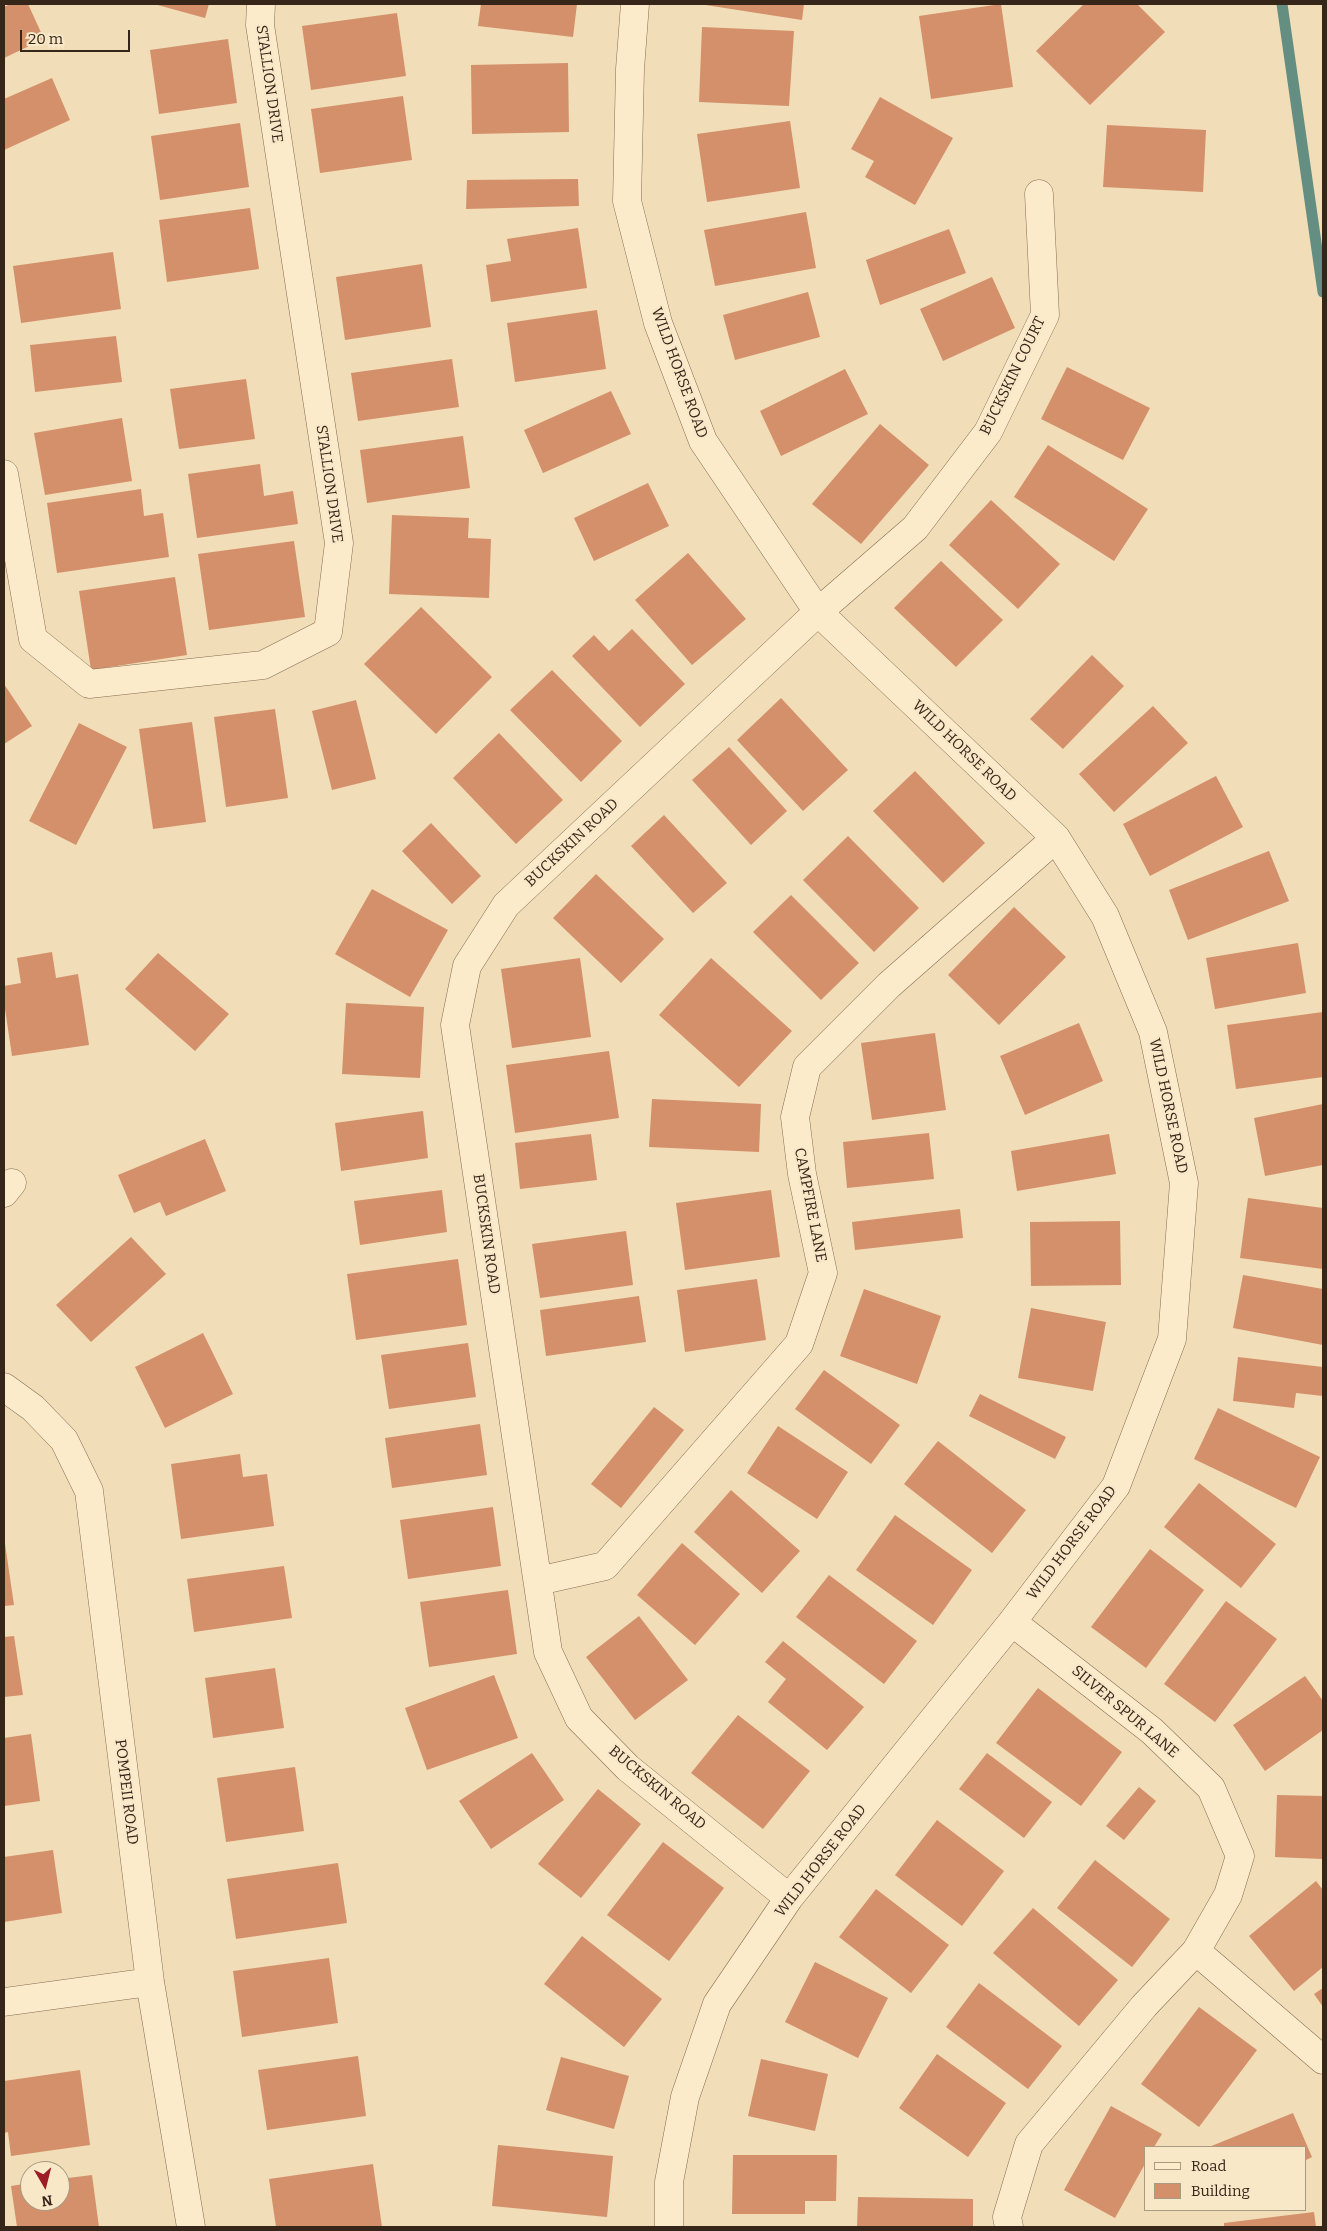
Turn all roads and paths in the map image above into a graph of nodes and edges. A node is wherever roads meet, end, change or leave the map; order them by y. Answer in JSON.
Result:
{"nodes":[{"id":1,"x":261,"y":4,"type":"edge"},
{"id":2,"x":635,"y":4,"type":"edge"},
{"id":3,"x":1039,"y":194,"type":"dead end"},
{"id":4,"x":4,"y":474,"type":"edge"},
{"id":5,"x":818,"y":612,"type":"junction"},
{"id":6,"x":1056,"y":838,"type":"junction"},
{"id":7,"x":4,"y":1387,"type":"edge"},
{"id":8,"x":538,"y":1581,"type":"junction"},
{"id":9,"x":1012,"y":1622,"type":"junction"},
{"id":10,"x":789,"y":1898,"type":"junction"},
{"id":11,"x":1196,"y":1951,"type":"junction"},
{"id":12,"x":150,"y":1982,"type":"junction"},
{"id":13,"x":4,"y":2002,"type":"edge"},
{"id":14,"x":1323,"y":2060,"type":"edge"},
{"id":15,"x":191,"y":2227,"type":"edge"},
{"id":16,"x":669,"y":2227,"type":"edge"},
{"id":17,"x":1009,"y":2227,"type":"edge"}],
"edges":[{"from":1,"to":4,"type":"street","name":"STALLION DRIVE"},
{"from":2,"to":5,"type":"street","name":"WILD HORSE ROAD"},
{"from":3,"to":5,"type":"street","name":"BUCKSKIN COURT"},
{"from":5,"to":6,"type":"street","name":"WILD HORSE ROAD"},
{"from":5,"to":8,"type":"street","name":"BUCKSKIN ROAD"},
{"from":6,"to":8,"type":"street","name":"CAMPFIRE LANE"},
{"from":6,"to":9,"type":"street","name":"WILD HORSE ROAD"},
{"from":7,"to":12,"type":"street","name":"POMPEII ROAD"},
{"from":8,"to":10,"type":"street","name":"BUCKSKIN ROAD"},
{"from":9,"to":10,"type":"street","name":"WILD HORSE ROAD"},
{"from":9,"to":11,"type":"street","name":"SILVER SPUR LANE"},
{"from":10,"to":16,"type":"street","name":"WILD HORSE ROAD"},
{"from":11,"to":14,"type":"street"},
{"from":11,"to":17,"type":"street","name":"SILVER SPUR LANE"},
{"from":12,"to":13,"type":"street"},
{"from":12,"to":15,"type":"street","name":"POMPEII ROAD"}]}
